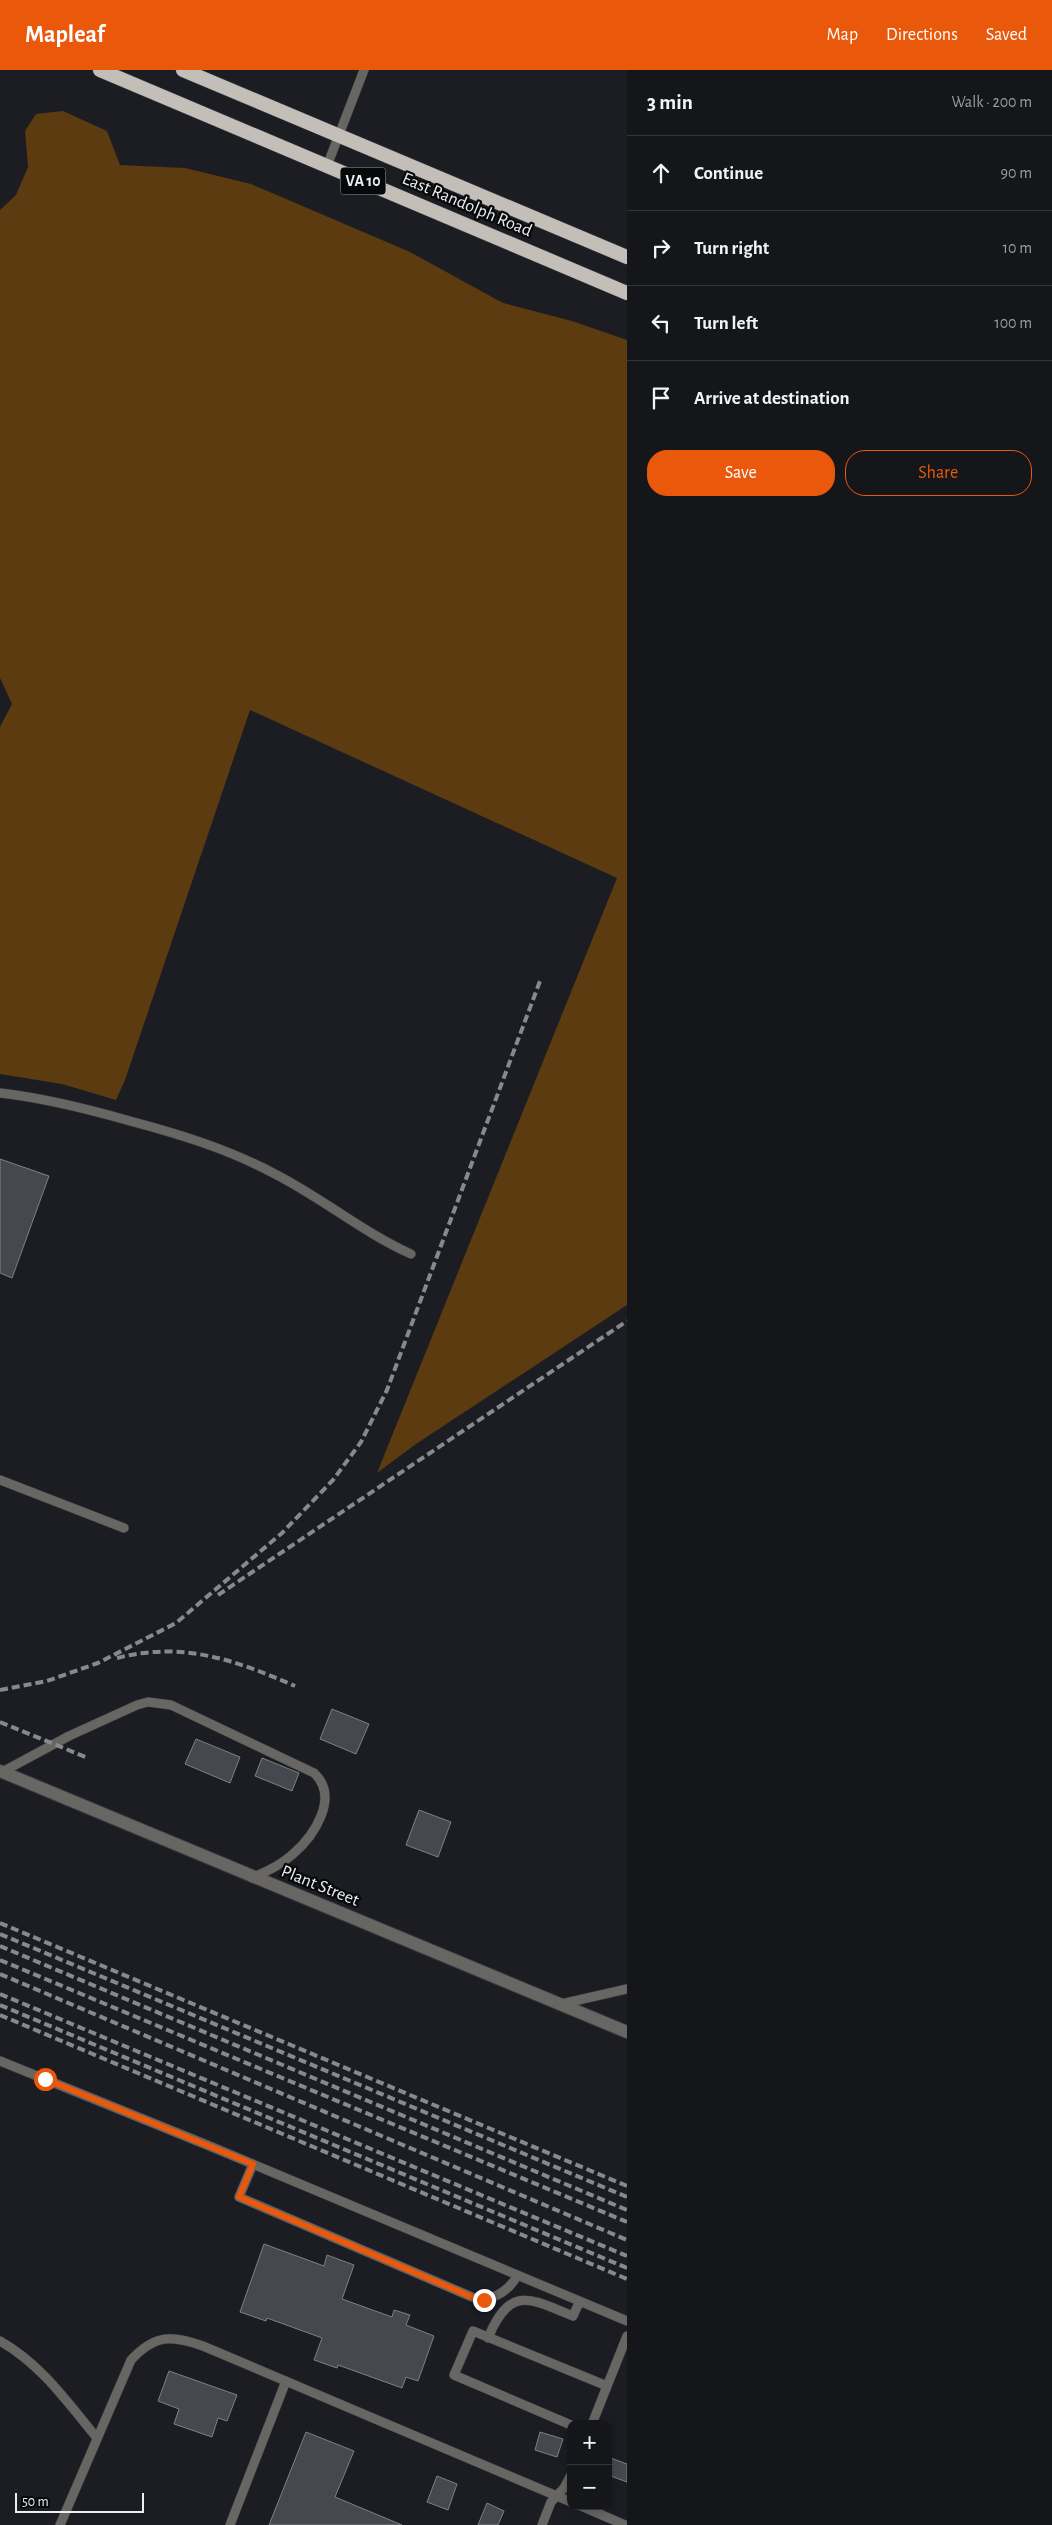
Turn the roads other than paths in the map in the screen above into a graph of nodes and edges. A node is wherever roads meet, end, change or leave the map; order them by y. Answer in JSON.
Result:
{"nodes":[{"id":1,"x":100,"y":70,"type":"edge"},
{"id":2,"x":183,"y":70,"type":"edge"},
{"id":3,"x":364,"y":70,"type":"edge"},
{"id":4,"x":339,"y":136,"type":"junction"},
{"id":5,"x":327,"y":166,"type":"junction"},
{"id":6,"x":627,"y":257,"type":"edge"},
{"id":7,"x":627,"y":292,"type":"edge"},
{"id":8,"x":0,"y":1093,"type":"edge"},
{"id":9,"x":411,"y":1254,"type":"dead end"},
{"id":10,"x":0,"y":1480,"type":"edge"},
{"id":11,"x":124,"y":1528,"type":"dead end"},
{"id":12,"x":1,"y":1771,"type":"edge"},
{"id":13,"x":252,"y":1878,"type":"junction"},
{"id":14,"x":627,"y":1989,"type":"edge"},
{"id":15,"x":561,"y":2004,"type":"junction"},
{"id":16,"x":627,"y":2032,"type":"edge"},
{"id":17,"x":0,"y":2061,"type":"edge"},
{"id":18,"x":253,"y":2164,"type":"junction"},
{"id":19,"x":516,"y":2276,"type":"junction"},
{"id":20,"x":579,"y":2302,"type":"junction"},
{"id":21,"x":627,"y":2321,"type":"edge"},
{"id":22,"x":627,"y":2336,"type":"edge"},
{"id":23,"x":488,"y":2338,"type":"junction"},
{"id":24,"x":0,"y":2341,"type":"edge"},
{"id":25,"x":286,"y":2381,"type":"junction"},
{"id":26,"x":607,"y":2386,"type":"junction"},
{"id":27,"x":594,"y":2420,"type":"edge"},
{"id":28,"x":567,"y":2423,"type":"edge"},
{"id":29,"x":97,"y":2438,"type":"junction"},
{"id":30,"x":567,"y":2483,"type":"edge"},
{"id":31,"x":556,"y":2496,"type":"junction"},
{"id":32,"x":567,"y":2500,"type":"edge"},
{"id":33,"x":590,"y":2510,"type":"edge"},
{"id":34,"x":60,"y":2525,"type":"edge"},
{"id":35,"x":230,"y":2525,"type":"edge"},
{"id":36,"x":542,"y":2525,"type":"edge"},
{"id":37,"x":625,"y":2525,"type":"edge"}],
"edges":[{"from":1,"to":5,"type":"highway","name":"East Randolph Road","number":"VA 10"},
{"from":2,"to":4,"type":"highway","name":"East Randolph Road","number":"VA 10"},
{"from":3,"to":4,"type":"lane"},
{"from":4,"to":5,"type":"lane"},
{"from":4,"to":6,"type":"highway","name":"East Randolph Road","number":"VA 10"},
{"from":5,"to":7,"type":"highway","name":"East Randolph Road","number":"VA 10"},
{"from":8,"to":9,"type":"lane"},
{"from":10,"to":11,"type":"lane"},
{"from":12,"to":13,"type":"street","name":"Plant Street"},
{"from":12,"to":13,"type":"lane"},
{"from":13,"to":15,"type":"street","name":"Plant Street"},
{"from":14,"to":15,"type":"lane"},
{"from":15,"to":16,"type":"street","name":"Plant Street"},
{"from":17,"to":18,"type":"lane"},
{"from":18,"to":19,"type":"lane"},
{"from":18,"to":19,"type":"lane"},
{"from":19,"to":20,"type":"lane"},
{"from":20,"to":21,"type":"lane"},
{"from":20,"to":23,"type":"lane"},
{"from":22,"to":26,"type":"lane"},
{"from":23,"to":26,"type":"lane"},
{"from":23,"to":28,"type":"lane"},
{"from":24,"to":29,"type":"lane"},
{"from":25,"to":29,"type":"lane"},
{"from":25,"to":31,"type":"lane"},
{"from":25,"to":35,"type":"lane"},
{"from":26,"to":27,"type":"lane"},
{"from":29,"to":34,"type":"lane"},
{"from":30,"to":31,"type":"lane"},
{"from":31,"to":32,"type":"lane"},
{"from":31,"to":36,"type":"lane"},
{"from":33,"to":37,"type":"lane"}]}
